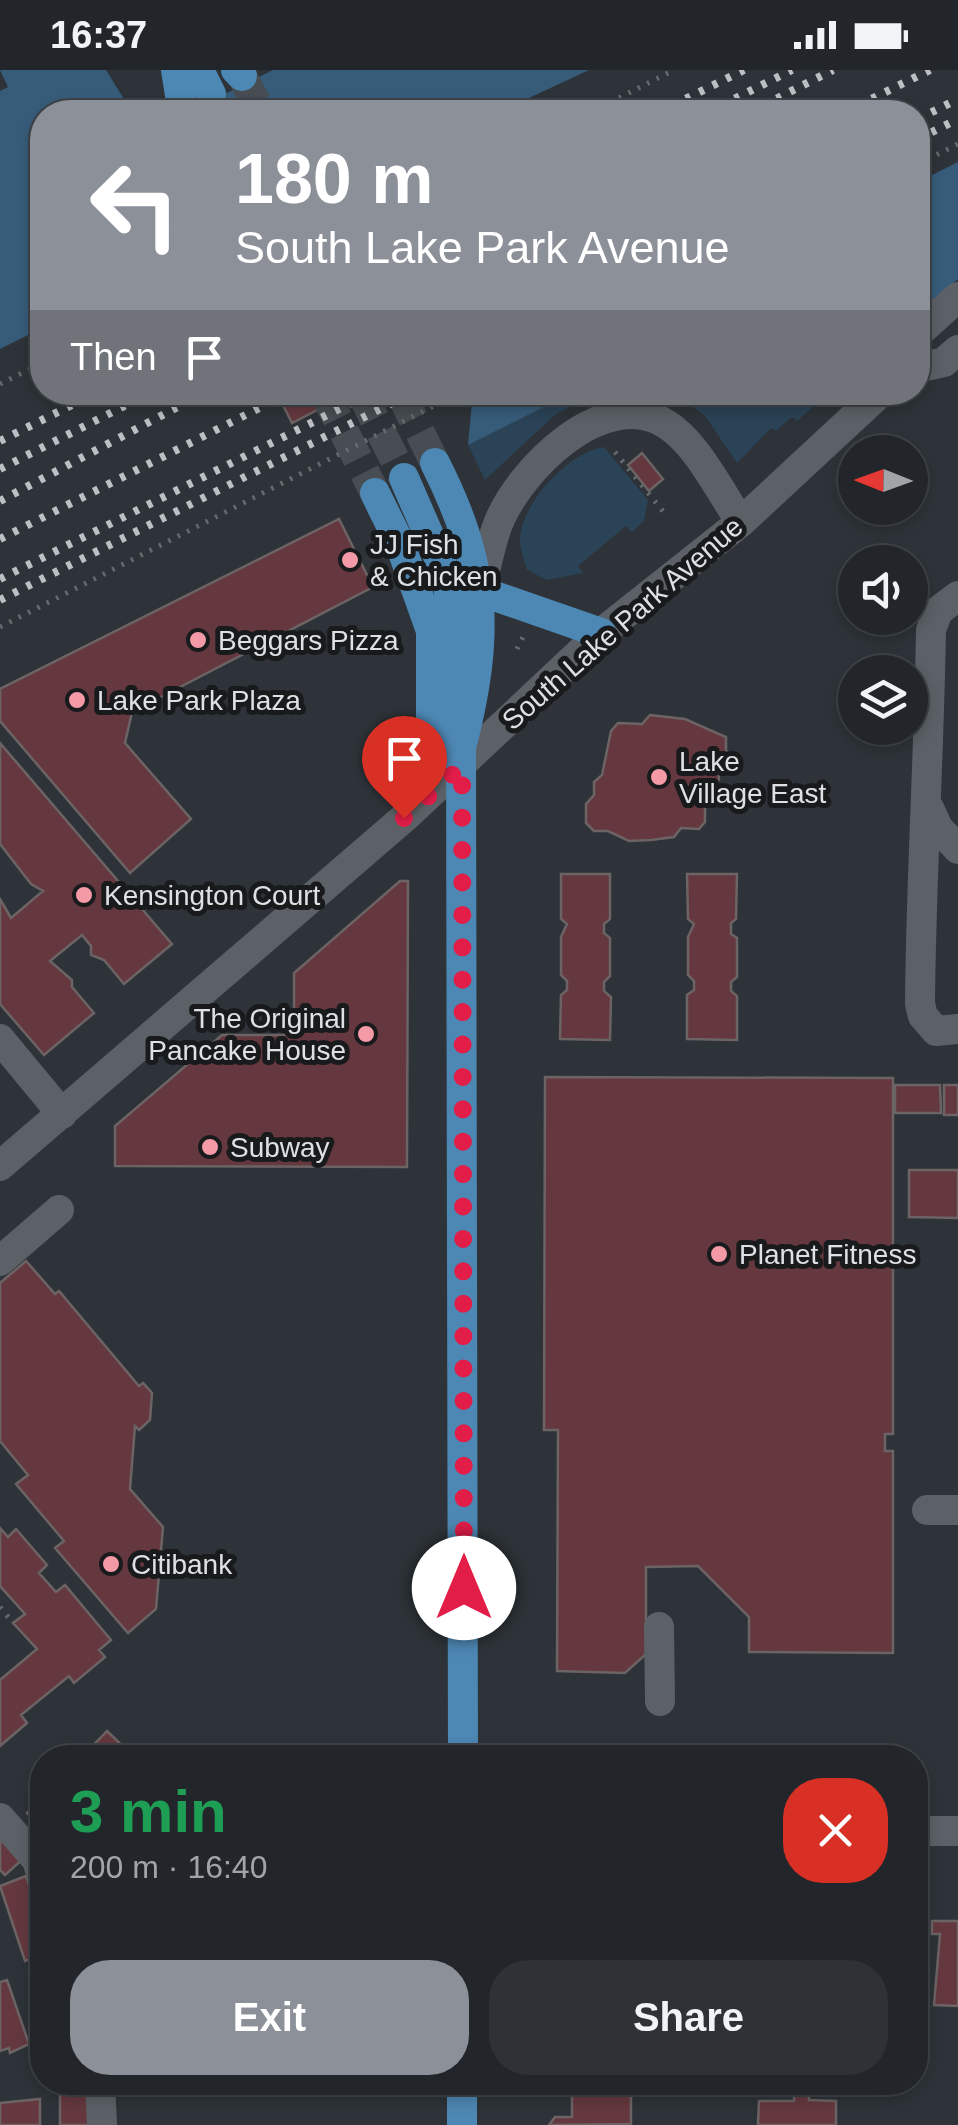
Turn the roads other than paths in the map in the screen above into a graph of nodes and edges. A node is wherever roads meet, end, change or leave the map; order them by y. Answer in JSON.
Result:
{"nodes":[{"id":1,"x":176,"y":70,"type":"edge"},
{"id":2,"x":181,"y":100,"type":"edge"},
{"id":3,"x":958,"y":297,"type":"edge"},
{"id":4,"x":930,"y":322,"type":"edge"},
{"id":5,"x":958,"y":350,"type":"edge"},
{"id":6,"x":930,"y":365,"type":"edge"},
{"id":7,"x":867,"y":405,"type":"edge"},
{"id":8,"x":436,"y":463,"type":"tunnel mouth"},
{"id":9,"x":404,"y":478,"type":"tunnel mouth"},
{"id":10,"x":375,"y":493,"type":"tunnel mouth"},
{"id":11,"x":741,"y":522,"type":"junction"},
{"id":12,"x":480,"y":591,"type":"junction"},
{"id":13,"x":952,"y":598,"type":"edge"},
{"id":14,"x":602,"y":634,"type":"junction"},
{"id":15,"x":462,"y":757,"type":"junction"},
{"id":16,"x":929,"y":808,"type":"junction"},
{"id":17,"x":958,"y":849,"type":"edge"},
{"id":18,"x":958,"y":1029,"type":"edge"},
{"id":19,"x":0,"y":1039,"type":"edge"},
{"id":20,"x":62,"y":1114,"type":"junction"},
{"id":21,"x":0,"y":1166,"type":"edge"},
{"id":22,"x":59,"y":1210,"type":"dead end"},
{"id":23,"x":0,"y":1261,"type":"edge"},
{"id":24,"x":926,"y":1510,"type":"dead end"},
{"id":25,"x":958,"y":1510,"type":"edge"},
{"id":26,"x":659,"y":1627,"type":"dead end"},
{"id":27,"x":660,"y":1700,"type":"dead end"},
{"id":28,"x":463,"y":1745,"type":"edge"},
{"id":29,"x":0,"y":1818,"type":"edge"},
{"id":30,"x":928,"y":1831,"type":"edge"},
{"id":31,"x":958,"y":1832,"type":"edge"},
{"id":32,"x":30,"y":1852,"type":"edge"},
{"id":33,"x":101,"y":2095,"type":"edge"},
{"id":34,"x":462,"y":2095,"type":"edge"},
{"id":35,"x":102,"y":2125,"type":"edge"},
{"id":36,"x":462,"y":2125,"type":"edge"}],
"edges":[{"from":1,"to":2,"type":"main road"},
{"from":3,"to":4,"type":"street"},
{"from":5,"to":6,"type":"street"},
{"from":7,"to":11,"type":"street","name":"South Lake Park Avenue"},
{"from":8,"to":12,"type":"main road"},
{"from":9,"to":15,"type":"main road"},
{"from":10,"to":15,"type":"main road"},
{"from":11,"to":12,"type":"street"},
{"from":11,"to":14,"type":"street","name":"South Lake Park Avenue"},
{"from":12,"to":14,"type":"main road"},
{"from":12,"to":15,"type":"main road"},
{"from":13,"to":16,"type":"street"},
{"from":14,"to":15,"type":"street","name":"South Lake Park Avenue"},
{"from":15,"to":20,"type":"street","name":"South Lake Park Avenue"},
{"from":15,"to":28,"type":"main road"},
{"from":16,"to":17,"type":"street"},
{"from":16,"to":18,"type":"street"},
{"from":19,"to":20,"type":"street"},
{"from":20,"to":21,"type":"street","name":"South Lake Park Avenue"},
{"from":22,"to":23,"type":"street"},
{"from":24,"to":25,"type":"street"},
{"from":26,"to":27,"type":"street"},
{"from":29,"to":32,"type":"street"},
{"from":30,"to":31,"type":"street"},
{"from":33,"to":35,"type":"street"},
{"from":34,"to":36,"type":"main road"}]}
